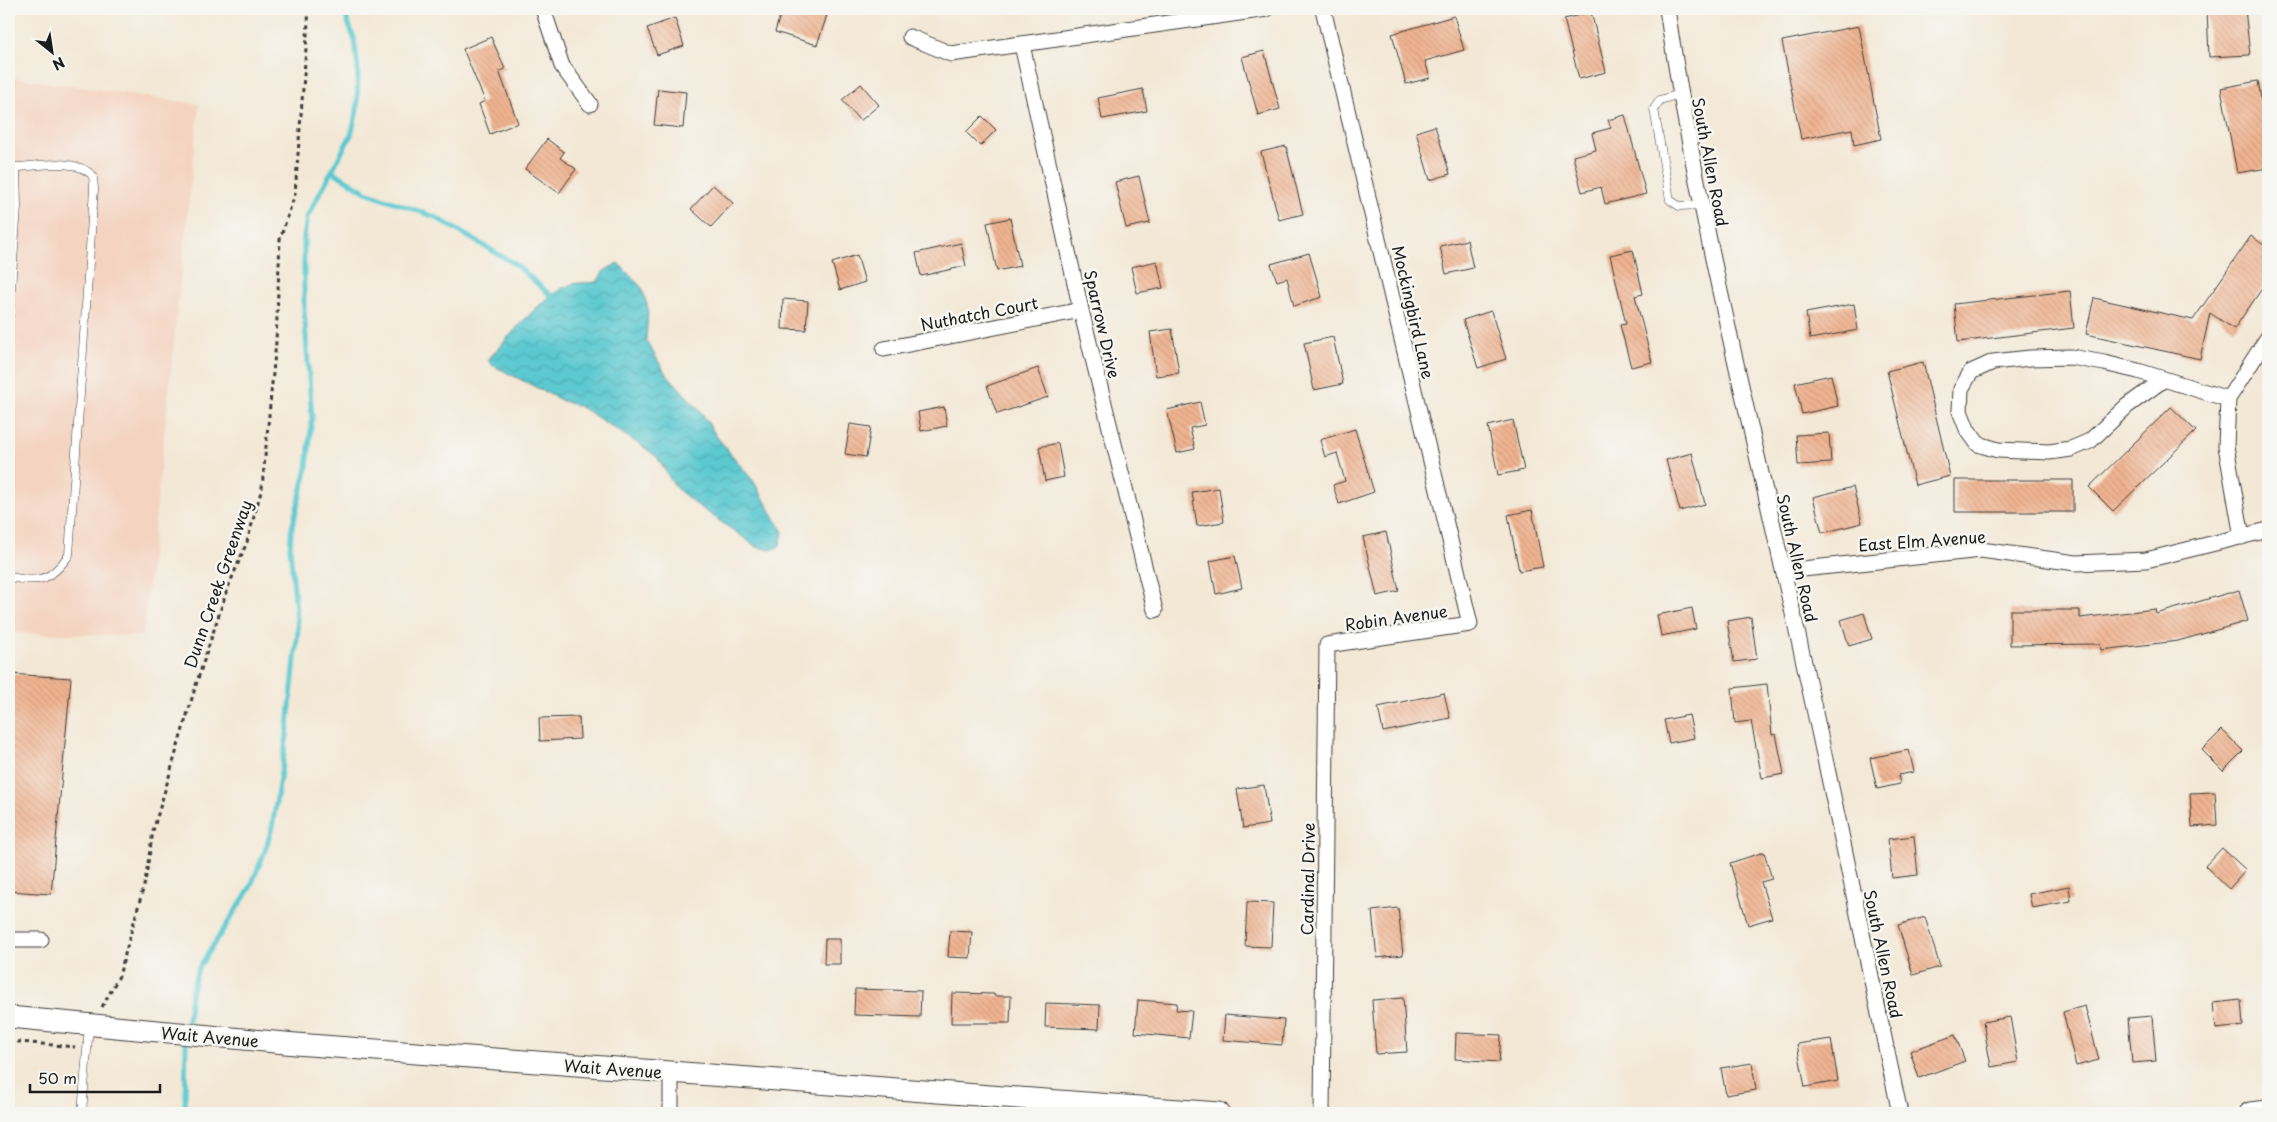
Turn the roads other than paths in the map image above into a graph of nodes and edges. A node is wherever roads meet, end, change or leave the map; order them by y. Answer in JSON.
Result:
{"nodes":[{"id":1,"x":543,"y":9,"type":"edge"},
{"id":2,"x":1267,"y":9,"type":"edge"},
{"id":3,"x":1323,"y":9,"type":"edge"},
{"id":4,"x":1667,"y":9,"type":"edge"},
{"id":5,"x":910,"y":37,"type":"dead end"},
{"id":6,"x":1022,"y":45,"type":"junction"},
{"id":7,"x":1680,"y":94,"type":"junction"},
{"id":8,"x":590,"y":104,"type":"dead end"},
{"id":9,"x":12,"y":167,"type":"edge"},
{"id":10,"x":1702,"y":205,"type":"junction"},
{"id":11,"x":1082,"y":310,"type":"junction"},
{"id":12,"x":9,"y":316,"type":"edge"},
{"id":13,"x":2268,"y":337,"type":"edge"},
{"id":14,"x":884,"y":350,"type":"dead end"},
{"id":15,"x":2163,"y":380,"type":"junction"},
{"id":16,"x":2228,"y":399,"type":"junction"},
{"id":17,"x":2268,"y":530,"type":"edge"},
{"id":18,"x":2242,"y":538,"type":"junction"},
{"id":19,"x":1784,"y":571,"type":"junction"},
{"id":20,"x":9,"y":577,"type":"edge"},
{"id":21,"x":1154,"y":610,"type":"dead end"},
{"id":22,"x":1470,"y":624,"type":"joint"},
{"id":23,"x":1327,"y":645,"type":"joint"},
{"id":24,"x":9,"y":940,"type":"edge"},
{"id":25,"x":41,"y":940,"type":"dead end"},
{"id":26,"x":9,"y":1017,"type":"edge"},
{"id":27,"x":89,"y":1024,"type":"junction"},
{"id":28,"x":671,"y":1073,"type":"junction"},
{"id":29,"x":2268,"y":1111,"type":"edge"},
{"id":30,"x":82,"y":1113,"type":"edge"},
{"id":31,"x":670,"y":1113,"type":"edge"},
{"id":32,"x":1219,"y":1113,"type":"edge"},
{"id":33,"x":1322,"y":1113,"type":"edge"},
{"id":34,"x":1900,"y":1113,"type":"edge"},
{"id":35,"x":2250,"y":1113,"type":"edge"}],
"edges":[{"from":1,"to":8,"type":"street"},
{"from":2,"to":6,"type":"street"},
{"from":3,"to":22,"type":"street","name":"Mockingbird Lane"},
{"from":4,"to":7,"type":"street","name":"South Allen Road"},
{"from":5,"to":6,"type":"street"},
{"from":6,"to":11,"type":"street","name":"Sparrow Drive"},
{"from":7,"to":10,"type":"street","name":"South Allen Road"},
{"from":7,"to":10,"type":"lane"},
{"from":9,"to":12,"type":"lane"},
{"from":9,"to":20,"type":"lane"},
{"from":10,"to":19,"type":"street","name":"South Allen Road"},
{"from":11,"to":14,"type":"street","name":"Nuthatch Court"},
{"from":11,"to":21,"type":"street","name":"Sparrow Drive"},
{"from":13,"to":16,"type":"street"},
{"from":15,"to":15,"type":"street"},
{"from":15,"to":16,"type":"street"},
{"from":16,"to":18,"type":"street"},
{"from":17,"to":18,"type":"street","name":"East Elm Avenue"},
{"from":18,"to":19,"type":"street","name":"East Elm Avenue"},
{"from":19,"to":34,"type":"street","name":"South Allen Road"},
{"from":22,"to":23,"type":"street","name":"Robin Avenue"},
{"from":23,"to":33,"type":"street","name":"Cardinal Drive"},
{"from":24,"to":25,"type":"street"},
{"from":26,"to":27,"type":"main road","name":"Wait Avenue"},
{"from":27,"to":28,"type":"main road","name":"Wait Avenue"},
{"from":27,"to":30,"type":"lane"},
{"from":28,"to":31,"type":"street"},
{"from":28,"to":32,"type":"main road","name":"Wait Avenue"},
{"from":29,"to":35,"type":"main road"}]}
